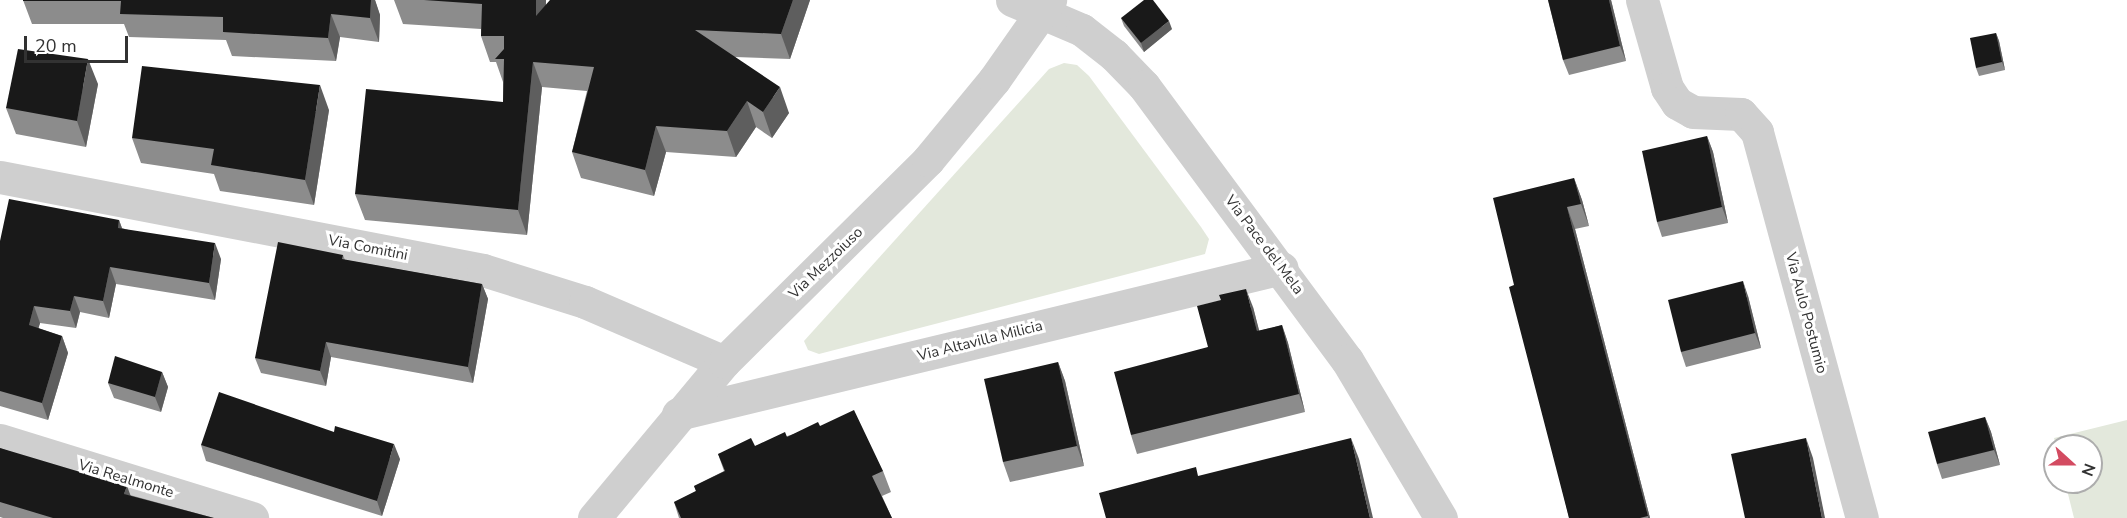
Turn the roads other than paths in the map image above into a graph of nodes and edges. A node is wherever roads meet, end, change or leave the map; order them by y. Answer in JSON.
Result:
{"nodes":[{"id":1,"x":1012,"y":0,"type":"edge"},
{"id":2,"x":1642,"y":0,"type":"edge"},
{"id":3,"x":1047,"y":5,"type":"edge"},
{"id":4,"x":0,"y":177,"type":"edge"},
{"id":5,"x":1282,"y":268,"type":"junction"},
{"id":6,"x":724,"y":362,"type":"junction"},
{"id":7,"x":678,"y":414,"type":"junction"},
{"id":8,"x":0,"y":440,"type":"edge"},
{"id":9,"x":252,"y":518,"type":"edge"},
{"id":10,"x":594,"y":518,"type":"edge"},
{"id":11,"x":1441,"y":518,"type":"edge"},
{"id":12,"x":1862,"y":518,"type":"edge"}],
"edges":[{"from":1,"to":3,"type":"street","name":"Via Pace del Mela"},
{"from":2,"to":12,"type":"street","name":"Via Aulo Postumio"},
{"from":3,"to":5,"type":"street","name":"Via Pace del Mela"},
{"from":3,"to":6,"type":"street","name":"Via Mezzoiuso"},
{"from":4,"to":6,"type":"street","name":"Via Comitini"},
{"from":5,"to":7,"type":"street","name":"Via Altavilla Milicia"},
{"from":5,"to":11,"type":"street","name":"Via Pace del Mela"},
{"from":6,"to":7,"type":"street","name":"Via Mezzoiuso"},
{"from":7,"to":10,"type":"street","name":"Via Mezzoiuso"},
{"from":8,"to":9,"type":"street","name":"Via Realmonte"}]}
